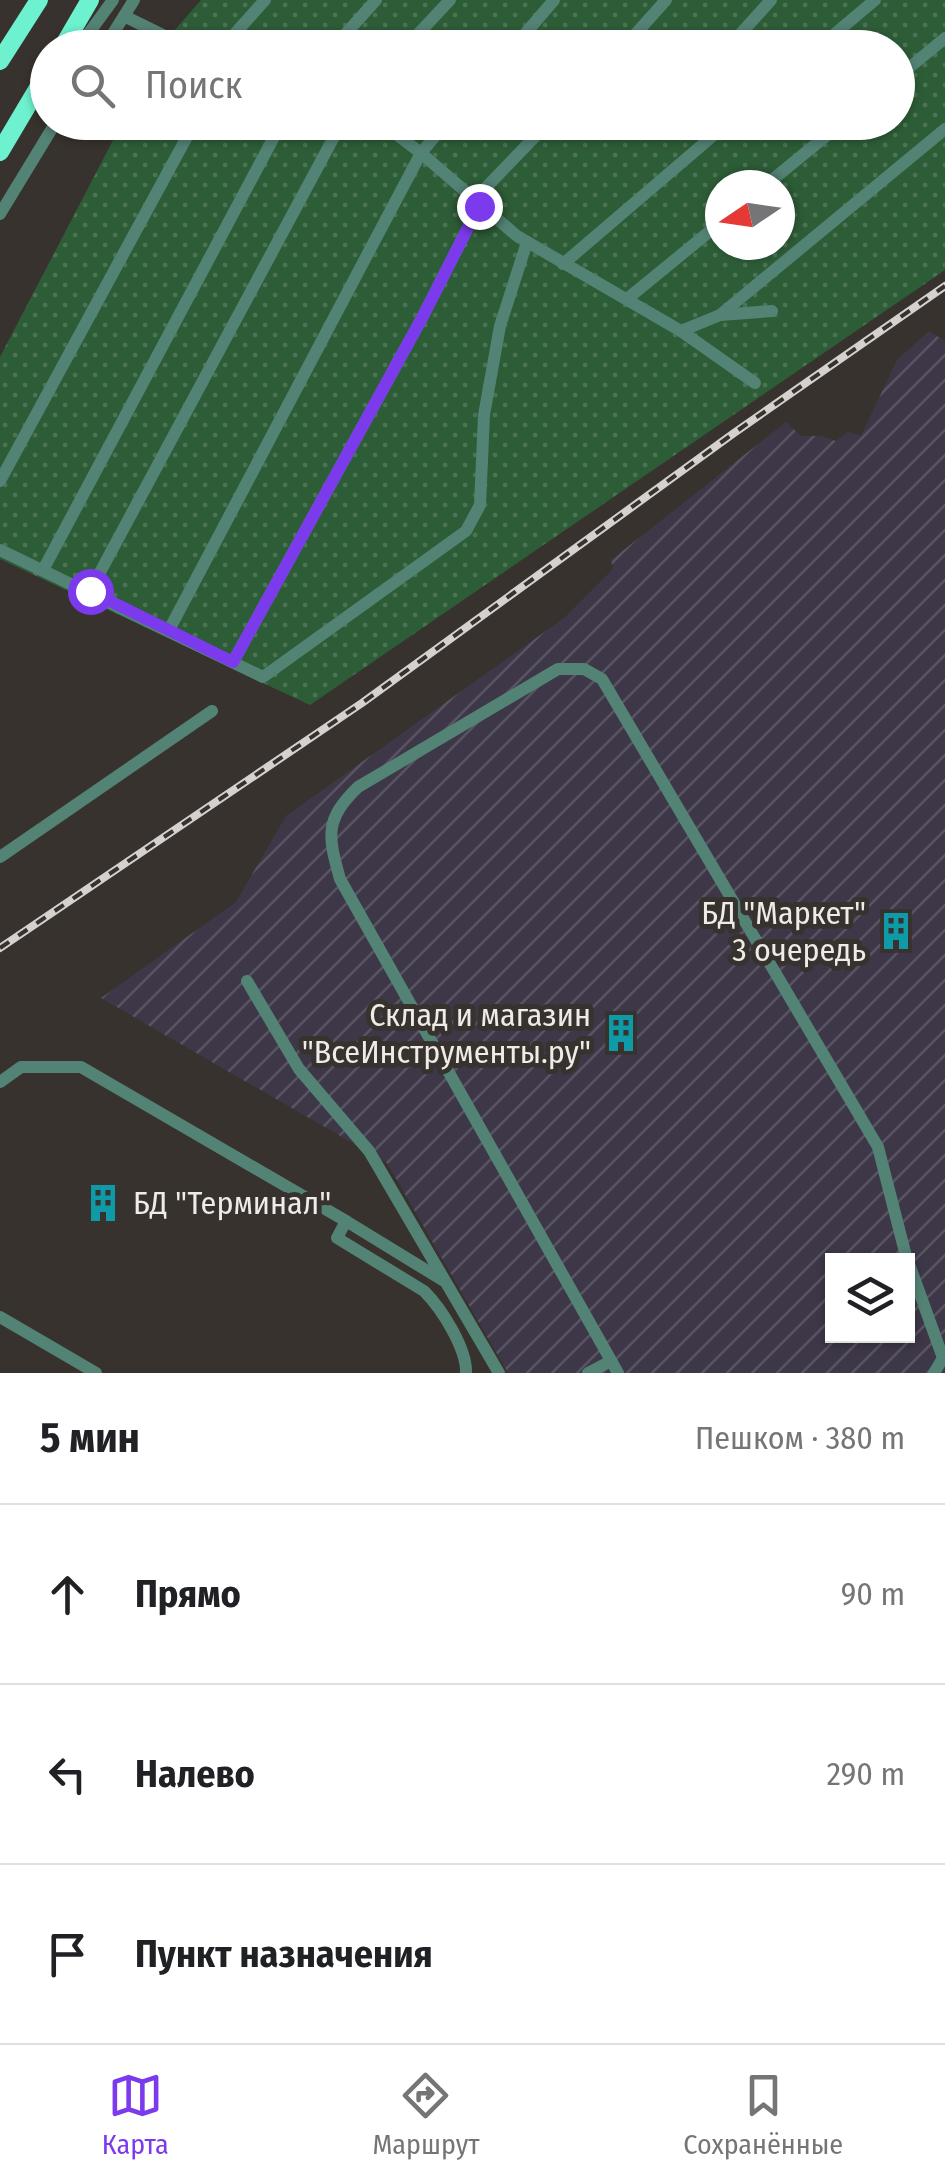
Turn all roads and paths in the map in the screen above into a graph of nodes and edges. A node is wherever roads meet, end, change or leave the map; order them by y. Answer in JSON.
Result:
{"nodes":[{"id":1,"x":39,"y":0,"type":"edge"},
{"id":2,"x":90,"y":0,"type":"edge"},
{"id":3,"x":113,"y":0,"type":"edge"},
{"id":4,"x":134,"y":0,"type":"edge"},
{"id":5,"x":265,"y":0,"type":"edge"},
{"id":6,"x":376,"y":0,"type":"edge"},
{"id":7,"x":450,"y":0,"type":"edge"},
{"id":8,"x":554,"y":0,"type":"edge"},
{"id":9,"x":666,"y":0,"type":"edge"},
{"id":10,"x":771,"y":0,"type":"edge"},
{"id":11,"x":874,"y":0,"type":"edge"},
{"id":12,"x":124,"y":16,"type":"junction"},
{"id":13,"x":72,"y":30,"type":"edge"},
{"id":14,"x":91,"y":30,"type":"edge"},
{"id":15,"x":115,"y":30,"type":"edge"},
{"id":16,"x":152,"y":30,"type":"edge"},
{"id":17,"x":238,"y":30,"type":"edge"},
{"id":18,"x":350,"y":30,"type":"edge"},
{"id":19,"x":421,"y":30,"type":"edge"},
{"id":20,"x":528,"y":30,"type":"edge"},
{"id":21,"x":638,"y":30,"type":"edge"},
{"id":22,"x":745,"y":30,"type":"edge"},
{"id":23,"x":839,"y":30,"type":"edge"},
{"id":24,"x":945,"y":38,"type":"edge"},
{"id":25,"x":0,"y":61,"type":"edge"},
{"id":26,"x":915,"y":64,"type":"edge"},
{"id":27,"x":30,"y":101,"type":"edge"},
{"id":28,"x":30,"y":106,"type":"edge"},
{"id":29,"x":20,"y":118,"type":"junction"},
{"id":30,"x":945,"y":129,"type":"edge"},
{"id":31,"x":45,"y":140,"type":"edge"},
{"id":32,"x":185,"y":140,"type":"edge"},
{"id":33,"x":272,"y":140,"type":"edge"},
{"id":34,"x":332,"y":140,"type":"edge"},
{"id":35,"x":405,"y":140,"type":"edge"},
{"id":36,"x":431,"y":140,"type":"edge"},
{"id":37,"x":533,"y":140,"type":"edge"},
{"id":38,"x":708,"y":140,"type":"edge"},
{"id":39,"x":820,"y":140,"type":"edge"},
{"id":40,"x":0,"y":152,"type":"edge"},
{"id":41,"x":421,"y":152,"type":"junction"},
{"id":42,"x":784,"y":170,"type":"edge"},
{"id":43,"x":476,"y":203,"type":"junction"},
{"id":44,"x":0,"y":214,"type":"edge"},
{"id":45,"x":705,"y":235,"type":"edge"},
{"id":46,"x":527,"y":242,"type":"junction"},
{"id":47,"x":563,"y":264,"type":"junction"},
{"id":48,"x":627,"y":300,"type":"junction"},
{"id":49,"x":772,"y":310,"type":"dead end"},
{"id":50,"x":720,"y":315,"type":"junction"},
{"id":51,"x":681,"y":332,"type":"junction"},
{"id":52,"x":755,"y":383,"type":"dead end"},
{"id":53,"x":0,"y":481,"type":"edge"},
{"id":54,"x":0,"y":550,"type":"edge"},
{"id":55,"x":42,"y":570,"type":"junction"},
{"id":56,"x":90,"y":591,"type":"junction"},
{"id":57,"x":168,"y":630,"type":"junction"},
{"id":58,"x":233,"y":662,"type":"junction"},
{"id":59,"x":212,"y":711,"type":"dead end"},
{"id":60,"x":0,"y":857,"type":"edge"},
{"id":61,"x":247,"y":980,"type":"dead end"},
{"id":62,"x":0,"y":1082,"type":"edge"},
{"id":63,"x":346,"y":1221,"type":"junction"},
{"id":64,"x":906,"y":1253,"type":"edge"},
{"id":65,"x":915,"y":1280,"type":"edge"},
{"id":66,"x":446,"y":1282,"type":"junction"},
{"id":67,"x":0,"y":1318,"type":"edge"},
{"id":68,"x":614,"y":1367,"type":"edge"},
{"id":69,"x":96,"y":1373,"type":"edge"},
{"id":70,"x":466,"y":1373,"type":"edge"},
{"id":71,"x":499,"y":1373,"type":"edge"},
{"id":72,"x":588,"y":1373,"type":"edge"},
{"id":73,"x":934,"y":1373,"type":"edge"}],
"edges":[{"from":1,"to":25,"type":"highway"},
{"from":2,"to":13,"type":"highway"},
{"from":3,"to":14,"type":"street"},
{"from":4,"to":12,"type":"street"},
{"from":5,"to":17,"type":"street"},
{"from":6,"to":18,"type":"street"},
{"from":7,"to":19,"type":"street"},
{"from":8,"to":20,"type":"street"},
{"from":9,"to":21,"type":"street"},
{"from":10,"to":22,"type":"street"},
{"from":11,"to":23,"type":"street"},
{"from":12,"to":15,"type":"street"},
{"from":12,"to":16,"type":"street"},
{"from":24,"to":26,"type":"street"},
{"from":27,"to":29,"type":"highway"},
{"from":28,"to":29,"type":"street"},
{"from":29,"to":40,"type":"highway"},
{"from":30,"to":50,"type":"street"},
{"from":31,"to":44,"type":"street"},
{"from":32,"to":53,"type":"street"},
{"from":33,"to":55,"type":"street"},
{"from":34,"to":56,"type":"street"},
{"from":35,"to":41,"type":"street"},
{"from":36,"to":41,"type":"street"},
{"from":37,"to":43,"type":"street"},
{"from":38,"to":47,"type":"street"},
{"from":39,"to":42,"type":"street"},
{"from":41,"to":43,"type":"street"},
{"from":41,"to":57,"type":"street"},
{"from":43,"to":46,"type":"street"},
{"from":43,"to":58,"type":"street"},
{"from":45,"to":48,"type":"street"},
{"from":46,"to":47,"type":"street"},
{"from":46,"to":58,"type":"street"},
{"from":47,"to":48,"type":"street"},
{"from":48,"to":51,"type":"street"},
{"from":49,"to":50,"type":"street"},
{"from":50,"to":51,"type":"street"},
{"from":51,"to":52,"type":"street"},
{"from":54,"to":55,"type":"street"},
{"from":55,"to":56,"type":"street"},
{"from":56,"to":57,"type":"street"},
{"from":57,"to":58,"type":"street"},
{"from":59,"to":60,"type":"street"},
{"from":61,"to":66,"type":"street"},
{"from":62,"to":63,"type":"street"},
{"from":63,"to":66,"type":"street"},
{"from":63,"to":70,"type":"street"},
{"from":64,"to":68,"type":"street"},
{"from":65,"to":73,"type":"street"},
{"from":66,"to":71,"type":"street"},
{"from":67,"to":69,"type":"street"},
{"from":68,"to":72,"type":"street"}]}
